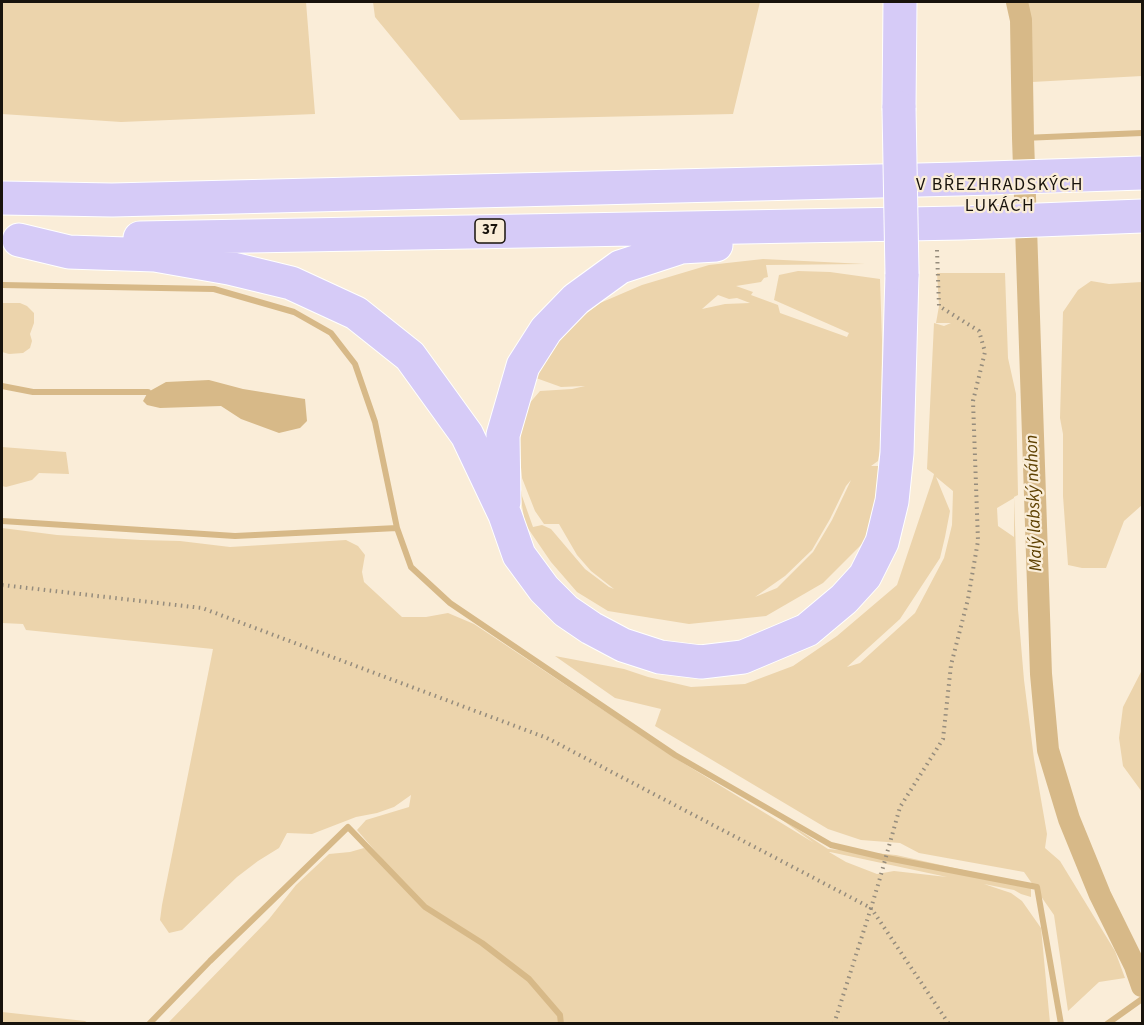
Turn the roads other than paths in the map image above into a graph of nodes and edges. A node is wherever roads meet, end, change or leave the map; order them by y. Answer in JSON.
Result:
{"nodes":[{"id":1,"x":900,"y":2,"type":"edge"},
{"id":2,"x":1143,"y":173,"type":"edge"},
{"id":3,"x":2,"y":198,"type":"edge"},
{"id":4,"x":1143,"y":216,"type":"edge"},
{"id":5,"x":948,"y":225,"type":"junction"},
{"id":6,"x":10,"y":240,"type":"edge"},
{"id":7,"x":505,"y":515,"type":"junction"}],
"edges":[{"from":1,"to":7,"type":"main road","bridge":true},
{"from":2,"to":3,"type":"main road"},
{"from":4,"to":5,"type":"main road","number":"37"},
{"from":5,"to":6,"type":"main road","number":"37"},
{"from":5,"to":7,"type":"main road"},
{"from":6,"to":7,"type":"main road"}]}
